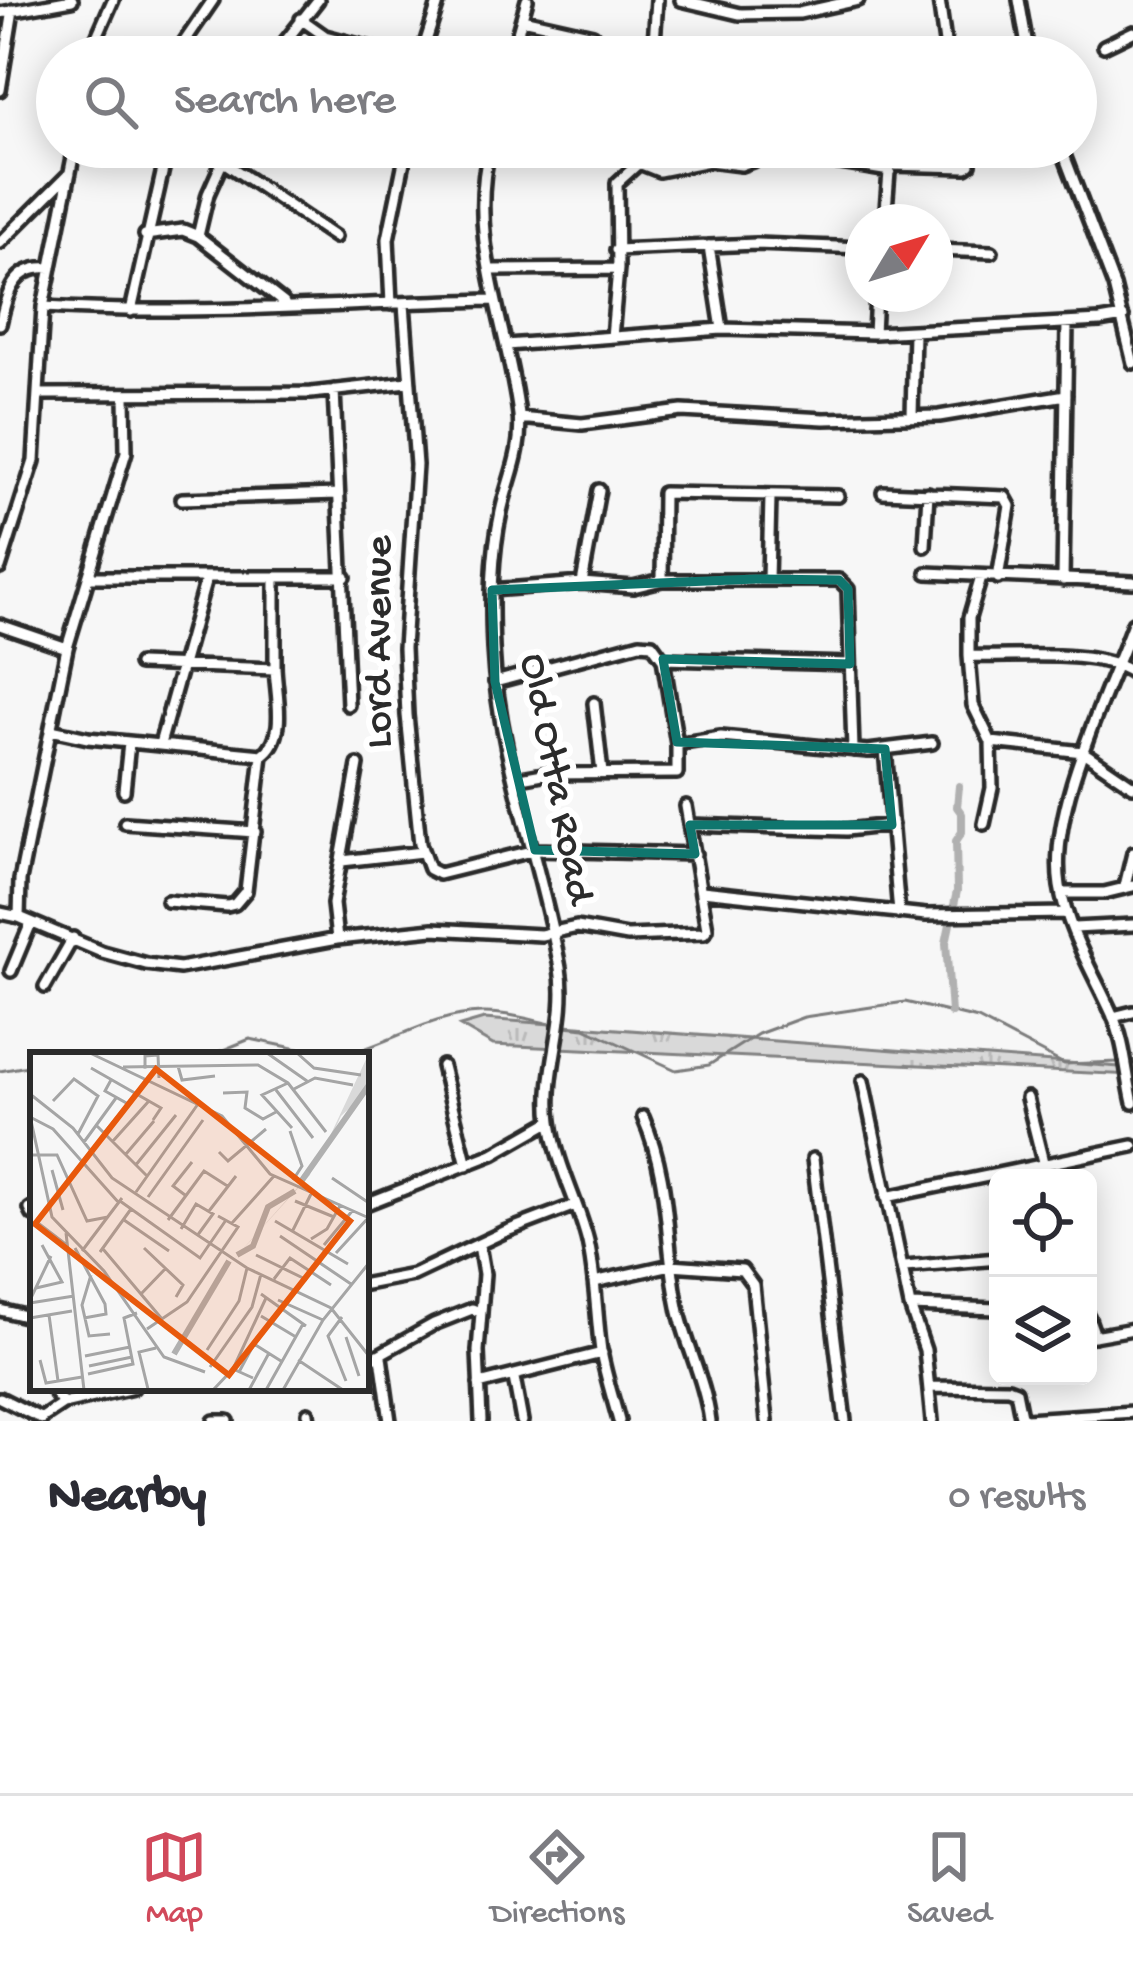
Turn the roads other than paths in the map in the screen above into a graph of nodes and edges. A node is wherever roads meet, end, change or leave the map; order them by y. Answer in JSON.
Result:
{"nodes":[{"id":1,"x":72,"y":0,"type":"edge"},
{"id":2,"x":112,"y":0,"type":"edge"},
{"id":3,"x":213,"y":0,"type":"edge"},
{"id":4,"x":318,"y":0,"type":"edge"},
{"id":5,"x":439,"y":0,"type":"edge"},
{"id":6,"x":527,"y":0,"type":"edge"},
{"id":7,"x":657,"y":0,"type":"edge"},
{"id":8,"x":681,"y":0,"type":"edge"},
{"id":9,"x":858,"y":0,"type":"edge"},
{"id":10,"x":939,"y":0,"type":"edge"},
{"id":11,"x":1019,"y":0,"type":"edge"},
{"id":12,"x":13,"y":10,"type":"junction"},
{"id":13,"x":0,"y":13,"type":"edge"},
{"id":14,"x":301,"y":19,"type":"junction"},
{"id":15,"x":522,"y":19,"type":"junction"},
{"id":16,"x":1133,"y":32,"type":"edge"},
{"id":17,"x":592,"y":35,"type":"dead end"},
{"id":18,"x":96,"y":36,"type":"edge"},
{"id":19,"x":188,"y":36,"type":"edge"},
{"id":20,"x":288,"y":36,"type":"edge"},
{"id":21,"x":325,"y":36,"type":"edge"},
{"id":22,"x":428,"y":36,"type":"edge"},
{"id":23,"x":518,"y":36,"type":"edge"},
{"id":24,"x":654,"y":36,"type":"edge"},
{"id":25,"x":943,"y":36,"type":"edge"},
{"id":26,"x":1025,"y":36,"type":"edge"},
{"id":27,"x":1104,"y":46,"type":"dead end"},
{"id":28,"x":0,"y":90,"type":"edge"},
{"id":29,"x":71,"y":168,"type":"edge"},
{"id":30,"x":163,"y":168,"type":"edge"},
{"id":31,"x":220,"y":168,"type":"edge"},
{"id":32,"x":232,"y":168,"type":"edge"},
{"id":33,"x":403,"y":168,"type":"edge"},
{"id":34,"x":486,"y":168,"type":"edge"},
{"id":35,"x":634,"y":168,"type":"edge"},
{"id":36,"x":890,"y":168,"type":"edge"},
{"id":37,"x":1069,"y":168,"type":"edge"},
{"id":38,"x":70,"y":173,"type":"junction"},
{"id":39,"x":887,"y":204,"type":"edge"},
{"id":40,"x":0,"y":216,"type":"edge"},
{"id":41,"x":13,"y":229,"type":"junction"},
{"id":42,"x":198,"y":230,"type":"junction"},
{"id":43,"x":146,"y":235,"type":"junction"},
{"id":44,"x":335,"y":238,"type":"dead end"},
{"id":45,"x":0,"y":243,"type":"edge"},
{"id":46,"x":709,"y":246,"type":"junction"},
{"id":47,"x":845,"y":248,"type":"edge"},
{"id":48,"x":616,"y":250,"type":"junction"},
{"id":49,"x":953,"y":251,"type":"edge"},
{"id":50,"x":992,"y":253,"type":"dead end"},
{"id":51,"x":51,"y":268,"type":"junction"},
{"id":52,"x":618,"y":268,"type":"junction"},
{"id":53,"x":490,"y":270,"type":"junction"},
{"id":54,"x":493,"y":299,"type":"junction"},
{"id":55,"x":397,"y":304,"type":"junction"},
{"id":56,"x":287,"y":305,"type":"junction"},
{"id":57,"x":43,"y":307,"type":"junction"},
{"id":58,"x":131,"y":311,"type":"junction"},
{"id":59,"x":875,"y":312,"type":"edge"},
{"id":60,"x":1123,"y":317,"type":"junction"},
{"id":61,"x":1067,"y":323,"type":"junction"},
{"id":62,"x":0,"y":324,"type":"edge"},
{"id":63,"x":722,"y":329,"type":"junction"},
{"id":64,"x":914,"y":332,"type":"junction"},
{"id":65,"x":874,"y":333,"type":"junction"},
{"id":66,"x":613,"y":337,"type":"junction"},
{"id":67,"x":506,"y":345,"type":"junction"},
{"id":68,"x":1133,"y":363,"type":"edge"},
{"id":69,"x":408,"y":382,"type":"junction"},
{"id":70,"x":334,"y":390,"type":"junction"},
{"id":71,"x":38,"y":394,"type":"junction"},
{"id":72,"x":1066,"y":395,"type":"junction"},
{"id":73,"x":125,"y":396,"type":"junction"},
{"id":74,"x":912,"y":416,"type":"junction"},
{"id":75,"x":519,"y":418,"type":"junction"},
{"id":76,"x":599,"y":490,"type":"dead end"},
{"id":77,"x":883,"y":492,"type":"dead end"},
{"id":78,"x":928,"y":493,"type":"junction"},
{"id":79,"x":338,"y":494,"type":"junction"},
{"id":80,"x":838,"y":496,"type":"dead end"},
{"id":81,"x":770,"y":497,"type":"junction"},
{"id":82,"x":182,"y":499,"type":"dead end"},
{"id":83,"x":925,"y":547,"type":"dead end"},
{"id":84,"x":0,"y":568,"type":"edge"},
{"id":85,"x":927,"y":573,"type":"dead end"},
{"id":86,"x":89,"y":577,"type":"junction"},
{"id":87,"x":345,"y":577,"type":"junction"},
{"id":88,"x":980,"y":578,"type":"junction"},
{"id":89,"x":998,"y":578,"type":"junction"},
{"id":90,"x":206,"y":579,"type":"junction"},
{"id":91,"x":274,"y":579,"type":"junction"},
{"id":92,"x":662,"y":580,"type":"junction"},
{"id":93,"x":768,"y":580,"type":"junction"},
{"id":94,"x":1063,"y":580,"type":"junction"},
{"id":95,"x":1133,"y":582,"type":"edge"},
{"id":96,"x":582,"y":583,"type":"junction"},
{"id":97,"x":491,"y":590,"type":"junction"},
{"id":98,"x":1133,"y":623,"type":"edge"},
{"id":99,"x":0,"y":625,"type":"edge"},
{"id":100,"x":67,"y":648,"type":"junction"},
{"id":101,"x":969,"y":656,"type":"junction"},
{"id":102,"x":663,"y":659,"type":"junction"},
{"id":103,"x":1119,"y":663,"type":"junction"},
{"id":104,"x":139,"y":664,"type":"dead end"},
{"id":105,"x":850,"y":664,"type":"junction"},
{"id":106,"x":182,"y":667,"type":"junction"},
{"id":107,"x":274,"y":669,"type":"junction"},
{"id":108,"x":1133,"y":673,"type":"edge"},
{"id":109,"x":495,"y":682,"type":"junction"},
{"id":110,"x":594,"y":703,"type":"dead end"},
{"id":111,"x":348,"y":705,"type":"dead end"},
{"id":112,"x":51,"y":730,"type":"junction"},
{"id":113,"x":129,"y":742,"type":"junction"},
{"id":114,"x":991,"y":742,"type":"junction"},
{"id":115,"x":677,"y":743,"type":"junction"},
{"id":116,"x":932,"y":743,"type":"dead end"},
{"id":117,"x":160,"y":744,"type":"junction"},
{"id":118,"x":885,"y":749,"type":"junction"},
{"id":119,"x":853,"y":750,"type":"junction"},
{"id":120,"x":1083,"y":752,"type":"junction"},
{"id":121,"x":262,"y":755,"type":"junction"},
{"id":122,"x":358,"y":765,"type":"dead end"},
{"id":123,"x":602,"y":773,"type":"junction"},
{"id":124,"x":515,"y":779,"type":"junction"},
{"id":125,"x":1133,"y":786,"type":"edge"},
{"id":126,"x":124,"y":790,"type":"dead end"},
{"id":127,"x":686,"y":806,"type":"dead end"},
{"id":128,"x":124,"y":823,"type":"dead end"},
{"id":129,"x":985,"y":824,"type":"dead end"},
{"id":130,"x":690,"y":825,"type":"junction"},
{"id":131,"x":892,"y":825,"type":"junction"},
{"id":132,"x":254,"y":832,"type":"junction"},
{"id":133,"x":535,"y":850,"type":"junction"},
{"id":134,"x":422,"y":853,"type":"junction"},
{"id":135,"x":1133,"y":853,"type":"edge"},
{"id":136,"x":695,"y":854,"type":"junction"},
{"id":137,"x":342,"y":861,"type":"junction"},
{"id":138,"x":1129,"y":886,"type":"edge"},
{"id":139,"x":702,"y":891,"type":"junction"},
{"id":140,"x":1062,"y":893,"type":"junction"},
{"id":141,"x":167,"y":902,"type":"dead end"},
{"id":142,"x":0,"y":913,"type":"edge"},
{"id":143,"x":899,"y":913,"type":"junction"},
{"id":144,"x":1067,"y":913,"type":"junction"},
{"id":145,"x":19,"y":916,"type":"junction"},
{"id":146,"x":31,"y":923,"type":"junction"},
{"id":147,"x":1133,"y":925,"type":"edge"},
{"id":148,"x":1074,"y":928,"type":"junction"},
{"id":149,"x":551,"y":930,"type":"junction"},
{"id":150,"x":73,"y":938,"type":"junction"},
{"id":151,"x":337,"y":939,"type":"junction"},
{"id":152,"x":10,"y":970,"type":"dead end"},
{"id":153,"x":45,"y":987,"type":"dead end"},
{"id":154,"x":1133,"y":1012,"type":"edge"},
{"id":155,"x":1114,"y":1017,"type":"junction"},
{"id":156,"x":442,"y":1066,"type":"dead end"},
{"id":157,"x":863,"y":1081,"type":"dead end"},
{"id":158,"x":1028,"y":1098,"type":"dead end"},
{"id":159,"x":1133,"y":1103,"type":"edge"},
{"id":160,"x":643,"y":1117,"type":"dead end"},
{"id":161,"x":550,"y":1121,"type":"junction"},
{"id":162,"x":1133,"y":1146,"type":"edge"},
{"id":163,"x":812,"y":1159,"type":"dead end"},
{"id":164,"x":467,"y":1165,"type":"junction"},
{"id":165,"x":1044,"y":1166,"type":"junction"},
{"id":166,"x":1045,"y":1169,"type":"edge"},
{"id":167,"x":886,"y":1197,"type":"junction"},
{"id":168,"x":369,"y":1203,"type":"edge"},
{"id":169,"x":575,"y":1205,"type":"junction"},
{"id":170,"x":479,"y":1245,"type":"junction"},
{"id":171,"x":989,"y":1260,"type":"edge"},
{"id":172,"x":671,"y":1265,"type":"junction"},
{"id":173,"x":905,"y":1267,"type":"junction"},
{"id":174,"x":594,"y":1282,"type":"junction"},
{"id":175,"x":369,"y":1283,"type":"edge"},
{"id":176,"x":910,"y":1306,"type":"junction"},
{"id":177,"x":0,"y":1310,"type":"edge"},
{"id":178,"x":989,"y":1310,"type":"edge"},
{"id":179,"x":480,"y":1312,"type":"junction"},
{"id":180,"x":30,"y":1317,"type":"edge"},
{"id":181,"x":1133,"y":1329,"type":"edge"},
{"id":182,"x":1097,"y":1336,"type":"edge"},
{"id":183,"x":602,"y":1353,"type":"junction"},
{"id":184,"x":381,"y":1357,"type":"junction"},
{"id":185,"x":369,"y":1361,"type":"edge"},
{"id":186,"x":514,"y":1378,"type":"junction"},
{"id":187,"x":479,"y":1384,"type":"junction"},
{"id":188,"x":930,"y":1387,"type":"junction"},
{"id":189,"x":53,"y":1391,"type":"edge"},
{"id":190,"x":121,"y":1391,"type":"edge"},
{"id":191,"x":0,"y":1398,"type":"edge"},
{"id":192,"x":63,"y":1404,"type":"junction"},
{"id":193,"x":1133,"y":1412,"type":"edge"},
{"id":194,"x":42,"y":1420,"type":"edge"},
{"id":195,"x":214,"y":1421,"type":"edge"},
{"id":196,"x":228,"y":1421,"type":"edge"},
{"id":197,"x":390,"y":1421,"type":"edge"},
{"id":198,"x":481,"y":1421,"type":"edge"},
{"id":199,"x":522,"y":1421,"type":"edge"},
{"id":200,"x":620,"y":1421,"type":"edge"},
{"id":201,"x":710,"y":1421,"type":"edge"},
{"id":202,"x":767,"y":1421,"type":"edge"},
{"id":203,"x":845,"y":1421,"type":"edge"},
{"id":204,"x":932,"y":1421,"type":"edge"}],
"edges":[{"from":1,"to":12,"type":"street"},
{"from":2,"to":18,"type":"street"},
{"from":3,"to":19,"type":"street"},
{"from":4,"to":14,"type":"street"},
{"from":5,"to":22,"type":"street"},
{"from":6,"to":15,"type":"street"},
{"from":7,"to":24,"type":"street"},
{"from":8,"to":9,"type":"street"},
{"from":10,"to":25,"type":"street"},
{"from":11,"to":26,"type":"street"},
{"from":12,"to":13,"type":"street"},
{"from":12,"to":28,"type":"street"},
{"from":14,"to":20,"type":"street"},
{"from":14,"to":21,"type":"street"},
{"from":15,"to":17,"type":"street"},
{"from":15,"to":23,"type":"street"},
{"from":16,"to":27,"type":"street"},
{"from":29,"to":38,"type":"street"},
{"from":30,"to":43,"type":"street"},
{"from":31,"to":42,"type":"street"},
{"from":32,"to":44,"type":"street"},
{"from":33,"to":55,"type":"street","name":"Lord Avenue"},
{"from":34,"to":53,"type":"street","name":"Old Otta Road"},
{"from":35,"to":48,"type":"street"},
{"from":36,"to":39,"type":"street"},
{"from":37,"to":60,"type":"street"},
{"from":38,"to":41,"type":"street"},
{"from":38,"to":51,"type":"street"},
{"from":40,"to":41,"type":"street"},
{"from":41,"to":45,"type":"street"},
{"from":42,"to":43,"type":"street"},
{"from":42,"to":56,"type":"street"},
{"from":43,"to":58,"type":"street"},
{"from":46,"to":47,"type":"street"},
{"from":46,"to":48,"type":"street"},
{"from":46,"to":63,"type":"street"},
{"from":48,"to":52,"type":"street"},
{"from":49,"to":50,"type":"street"},
{"from":51,"to":57,"type":"street"},
{"from":51,"to":62,"type":"street"},
{"from":52,"to":53,"type":"street"},
{"from":52,"to":66,"type":"street"},
{"from":53,"to":54,"type":"street","name":"Old Otta Road"},
{"from":54,"to":55,"type":"street"},
{"from":54,"to":67,"type":"street","name":"Old Otta Road"},
{"from":55,"to":56,"type":"street"},
{"from":55,"to":69,"type":"street","name":"Lord Avenue"},
{"from":56,"to":58,"type":"street"},
{"from":57,"to":58,"type":"street"},
{"from":57,"to":71,"type":"street"},
{"from":59,"to":65,"type":"street"},
{"from":60,"to":61,"type":"street"},
{"from":60,"to":68,"type":"street"},
{"from":61,"to":64,"type":"street"},
{"from":61,"to":72,"type":"street"},
{"from":63,"to":65,"type":"street"},
{"from":63,"to":66,"type":"street"},
{"from":64,"to":65,"type":"street"},
{"from":64,"to":74,"type":"street"},
{"from":66,"to":67,"type":"street"},
{"from":67,"to":75,"type":"street","name":"Old Otta Road"},
{"from":69,"to":70,"type":"street"},
{"from":69,"to":134,"type":"street","name":"Lord Avenue"},
{"from":70,"to":73,"type":"street"},
{"from":70,"to":79,"type":"street"},
{"from":71,"to":73,"type":"street"},
{"from":71,"to":84,"type":"street"},
{"from":72,"to":74,"type":"street"},
{"from":72,"to":94,"type":"street"},
{"from":73,"to":86,"type":"street"},
{"from":74,"to":75,"type":"street"},
{"from":75,"to":97,"type":"street","name":"Old Otta Road"},
{"from":76,"to":96,"type":"street"},
{"from":77,"to":78,"type":"street"},
{"from":78,"to":83,"type":"street"},
{"from":78,"to":89,"type":"street"},
{"from":79,"to":82,"type":"street"},
{"from":79,"to":87,"type":"street"},
{"from":80,"to":81,"type":"street"},
{"from":81,"to":92,"type":"street"},
{"from":81,"to":93,"type":"street"},
{"from":85,"to":88,"type":"street"},
{"from":86,"to":90,"type":"street"},
{"from":86,"to":100,"type":"street"},
{"from":87,"to":91,"type":"street"},
{"from":87,"to":111,"type":"street"},
{"from":88,"to":89,"type":"street"},
{"from":88,"to":101,"type":"street"},
{"from":89,"to":94,"type":"street"},
{"from":90,"to":91,"type":"street"},
{"from":90,"to":106,"type":"street"},
{"from":91,"to":107,"type":"street"},
{"from":92,"to":93,"type":"street"},
{"from":92,"to":96,"type":"street"},
{"from":93,"to":105,"type":"street"},
{"from":94,"to":95,"type":"street"},
{"from":96,"to":97,"type":"street"},
{"from":97,"to":109,"type":"street","name":"Old Otta Road"},
{"from":98,"to":103,"type":"street"},
{"from":99,"to":100,"type":"street"},
{"from":100,"to":112,"type":"street"},
{"from":101,"to":103,"type":"street"},
{"from":101,"to":114,"type":"street"},
{"from":102,"to":105,"type":"street"},
{"from":102,"to":109,"type":"street"},
{"from":102,"to":115,"type":"street"},
{"from":103,"to":108,"type":"street"},
{"from":103,"to":120,"type":"street"},
{"from":104,"to":106,"type":"street"},
{"from":105,"to":119,"type":"street"},
{"from":106,"to":107,"type":"street"},
{"from":106,"to":117,"type":"street"},
{"from":107,"to":121,"type":"street"},
{"from":109,"to":124,"type":"street","name":"Old Otta Road"},
{"from":110,"to":123,"type":"street"},
{"from":112,"to":113,"type":"street"},
{"from":112,"to":145,"type":"street"},
{"from":113,"to":117,"type":"street"},
{"from":113,"to":126,"type":"street"},
{"from":114,"to":120,"type":"street"},
{"from":114,"to":129,"type":"street"},
{"from":115,"to":119,"type":"street"},
{"from":115,"to":123,"type":"street"},
{"from":116,"to":118,"type":"street"},
{"from":117,"to":121,"type":"street"},
{"from":118,"to":119,"type":"street"},
{"from":118,"to":131,"type":"street"},
{"from":120,"to":125,"type":"street"},
{"from":120,"to":140,"type":"street"},
{"from":121,"to":132,"type":"street"},
{"from":122,"to":137,"type":"street"},
{"from":123,"to":124,"type":"street"},
{"from":124,"to":133,"type":"street","name":"Old Otta Road"},
{"from":127,"to":130,"type":"street"},
{"from":128,"to":132,"type":"street"},
{"from":130,"to":131,"type":"street"},
{"from":130,"to":136,"type":"street"},
{"from":131,"to":143,"type":"street"},
{"from":132,"to":141,"type":"street"},
{"from":133,"to":134,"type":"street"},
{"from":133,"to":136,"type":"street"},
{"from":133,"to":149,"type":"street","name":"Old Otta Road"},
{"from":134,"to":137,"type":"street"},
{"from":135,"to":138,"type":"street"},
{"from":136,"to":139,"type":"street"},
{"from":137,"to":151,"type":"street"},
{"from":138,"to":140,"type":"street"},
{"from":139,"to":143,"type":"street"},
{"from":139,"to":149,"type":"street"},
{"from":140,"to":144,"type":"street"},
{"from":142,"to":145,"type":"street"},
{"from":143,"to":144,"type":"street"},
{"from":144,"to":148,"type":"street"},
{"from":145,"to":146,"type":"street"},
{"from":146,"to":150,"type":"street"},
{"from":146,"to":152,"type":"street"},
{"from":147,"to":148,"type":"street"},
{"from":148,"to":155,"type":"street"},
{"from":149,"to":151,"type":"street"},
{"from":149,"to":161,"type":"street","name":"Old Otta Road"},
{"from":150,"to":151,"type":"street"},
{"from":150,"to":153,"type":"street"},
{"from":154,"to":155,"type":"street"},
{"from":155,"to":159,"type":"street"},
{"from":156,"to":164,"type":"street"},
{"from":157,"to":167,"type":"street"},
{"from":158,"to":165,"type":"street"},
{"from":160,"to":172,"type":"street"},
{"from":161,"to":164,"type":"street"},
{"from":161,"to":169,"type":"street","name":"Old Otta Road"},
{"from":162,"to":165,"type":"street"},
{"from":163,"to":203,"type":"street"},
{"from":164,"to":168,"type":"street"},
{"from":165,"to":166,"type":"street"},
{"from":165,"to":167,"type":"street"},
{"from":167,"to":173,"type":"street"},
{"from":169,"to":170,"type":"street"},
{"from":169,"to":174,"type":"street","name":"Old Otta Road"},
{"from":170,"to":175,"type":"street"},
{"from":170,"to":179,"type":"street"},
{"from":171,"to":173,"type":"street"},
{"from":172,"to":174,"type":"street"},
{"from":172,"to":201,"type":"street"},
{"from":172,"to":202,"type":"street"},
{"from":173,"to":176,"type":"street"},
{"from":174,"to":183,"type":"street","name":"Old Otta Road"},
{"from":176,"to":178,"type":"street"},
{"from":176,"to":188,"type":"street"},
{"from":177,"to":180,"type":"street"},
{"from":179,"to":184,"type":"street"},
{"from":179,"to":187,"type":"street"},
{"from":181,"to":182,"type":"street"},
{"from":183,"to":186,"type":"street"},
{"from":183,"to":200,"type":"street","name":"Old Otta Road"},
{"from":184,"to":185,"type":"street"},
{"from":184,"to":197,"type":"street"},
{"from":186,"to":187,"type":"street"},
{"from":186,"to":199,"type":"street"},
{"from":187,"to":198,"type":"street"},
{"from":188,"to":193,"type":"street"},
{"from":188,"to":204,"type":"street"},
{"from":189,"to":192,"type":"street"},
{"from":190,"to":192,"type":"street"},
{"from":191,"to":194,"type":"street"},
{"from":192,"to":194,"type":"street"},
{"from":195,"to":196,"type":"street"}]}
